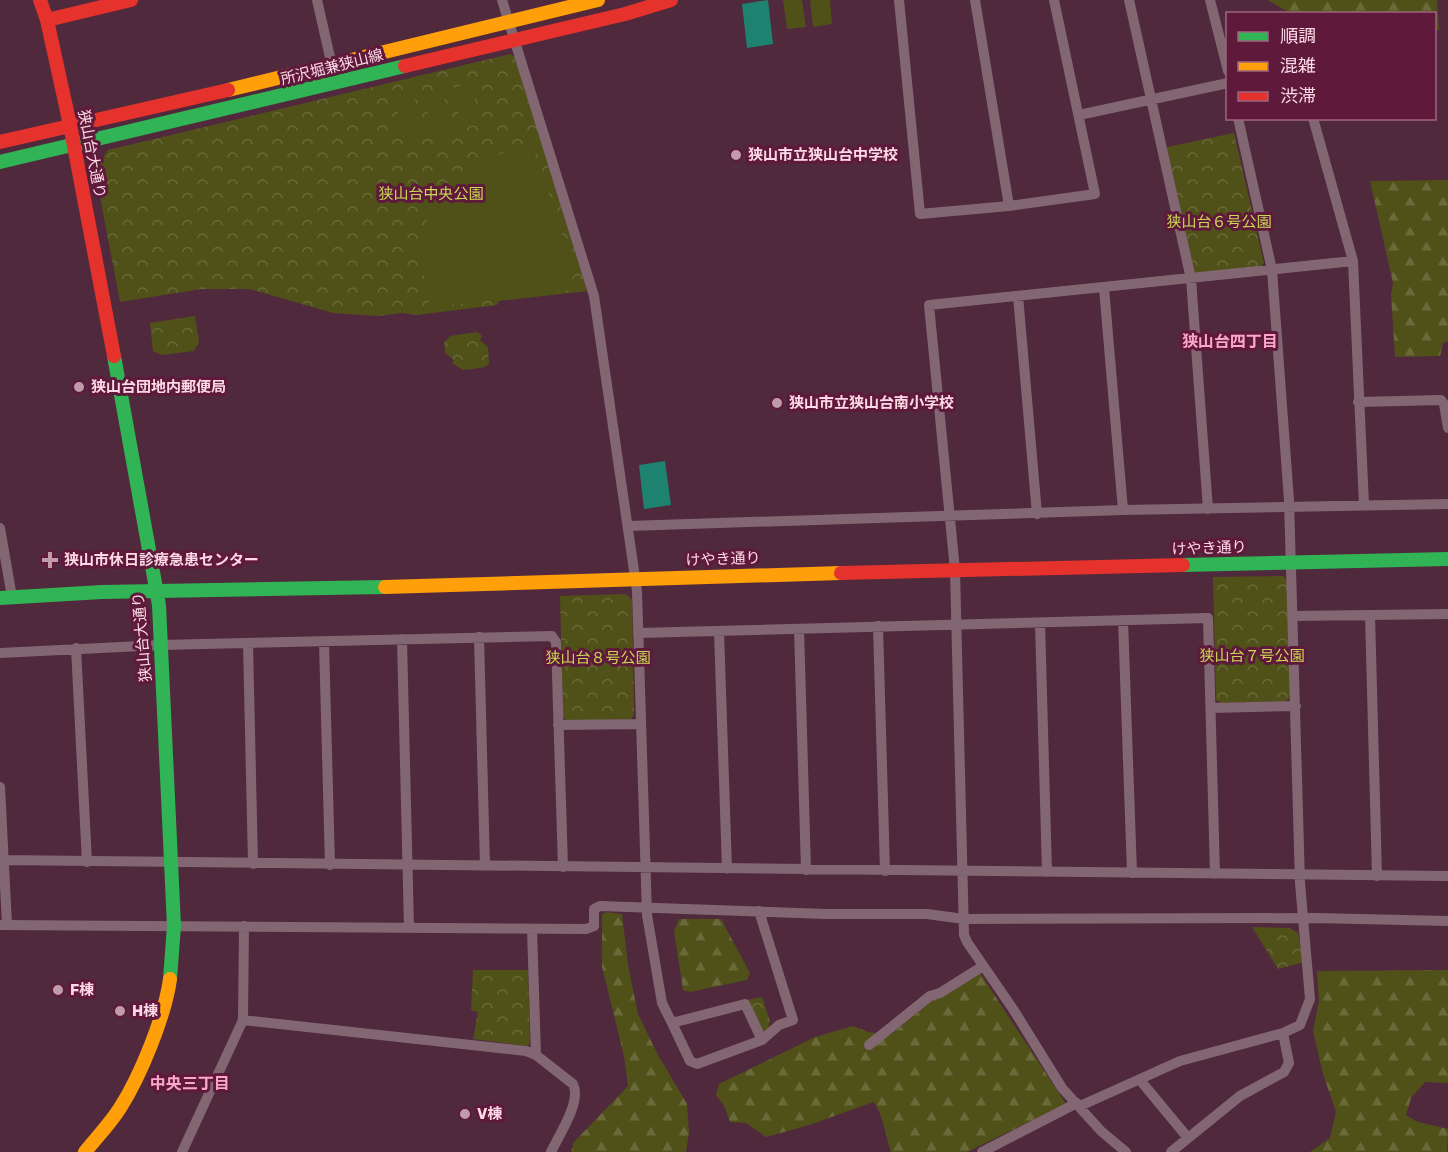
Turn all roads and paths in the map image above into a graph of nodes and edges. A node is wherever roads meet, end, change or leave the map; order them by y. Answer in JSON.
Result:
{"nodes":[{"id":1,"x":40,"y":0,"type":"edge"},
{"id":2,"x":131,"y":0,"type":"edge"},
{"id":3,"x":317,"y":0,"type":"edge"},
{"id":4,"x":502,"y":0,"type":"edge"},
{"id":5,"x":598,"y":0,"type":"edge"},
{"id":6,"x":672,"y":0,"type":"edge"},
{"id":7,"x":975,"y":0,"type":"edge"},
{"id":8,"x":1054,"y":0,"type":"edge"},
{"id":9,"x":1129,"y":0,"type":"edge"},
{"id":10,"x":1210,"y":0,"type":"edge"},
{"id":11,"x":902,"y":1,"type":"edge"},
{"id":12,"x":553,"y":5,"type":"edge"},
{"id":13,"x":47,"y":20,"type":"junction"},
{"id":14,"x":508,"y":22,"type":"junction"},
{"id":15,"x":515,"y":40,"type":"junction"},
{"id":16,"x":332,"y":66,"type":"junction"},
{"id":17,"x":1226,"y":67,"type":"edge"},
{"id":18,"x":1226,"y":83,"type":"edge"},
{"id":19,"x":1151,"y":100,"type":"junction"},
{"id":20,"x":1079,"y":115,"type":"junction"},
{"id":21,"x":1238,"y":120,"type":"edge"},
{"id":22,"x":1314,"y":120,"type":"edge"},
{"id":23,"x":70,"y":125,"type":"junction"},
{"id":24,"x":0,"y":142,"type":"edge"},
{"id":25,"x":74,"y":144,"type":"junction"},
{"id":26,"x":0,"y":162,"type":"edge"},
{"id":27,"x":1009,"y":206,"type":"junction"},
{"id":28,"x":1353,"y":261,"type":"junction"},
{"id":29,"x":1272,"y":270,"type":"junction"},
{"id":30,"x":1191,"y":279,"type":"junction"},
{"id":31,"x":1104,"y":288,"type":"junction"},
{"id":32,"x":1018,"y":296,"type":"junction"},
{"id":33,"x":1358,"y":402,"type":"junction"},
{"id":34,"x":1448,"y":428,"type":"edge"},
{"id":35,"x":1448,"y":504,"type":"edge"},
{"id":36,"x":1364,"y":505,"type":"junction"},
{"id":37,"x":1290,"y":506,"type":"junction"},
{"id":38,"x":1208,"y":508,"type":"junction"},
{"id":39,"x":1123,"y":510,"type":"junction"},
{"id":40,"x":1037,"y":514,"type":"junction"},
{"id":41,"x":950,"y":515,"type":"junction"},
{"id":42,"x":628,"y":526,"type":"junction"},
{"id":43,"x":0,"y":528,"type":"edge"},
{"id":44,"x":1448,"y":559,"type":"edge"},
{"id":45,"x":1291,"y":562,"type":"junction"},
{"id":46,"x":955,"y":570,"type":"junction"},
{"id":47,"x":636,"y":578,"type":"junction"},
{"id":48,"x":156,"y":590,"type":"junction"},
{"id":49,"x":6,"y":598,"type":"edge"},
{"id":50,"x":1448,"y":614,"type":"edge"},
{"id":51,"x":1370,"y":615,"type":"junction"},
{"id":52,"x":1293,"y":616,"type":"junction"},
{"id":53,"x":1123,"y":620,"type":"junction"},
{"id":54,"x":1040,"y":623,"type":"junction"},
{"id":55,"x":957,"y":624,"type":"junction"},
{"id":56,"x":878,"y":626,"type":"junction"},
{"id":57,"x":799,"y":629,"type":"junction"},
{"id":58,"x":719,"y":632,"type":"junction"},
{"id":59,"x":638,"y":633,"type":"junction"},
{"id":60,"x":479,"y":637,"type":"junction"},
{"id":61,"x":402,"y":639,"type":"junction"},
{"id":62,"x":324,"y":642,"type":"junction"},
{"id":63,"x":248,"y":643,"type":"junction"},
{"id":64,"x":161,"y":645,"type":"junction"},
{"id":65,"x":76,"y":648,"type":"junction"},
{"id":66,"x":0,"y":653,"type":"edge"},
{"id":67,"x":1296,"y":706,"type":"junction"},
{"id":68,"x":1211,"y":708,"type":"junction"},
{"id":69,"x":641,"y":724,"type":"junction"},
{"id":70,"x":558,"y":725,"type":"junction"},
{"id":71,"x":0,"y":786,"type":"edge"},
{"id":72,"x":2,"y":860,"type":"edge"},
{"id":73,"x":87,"y":862,"type":"junction"},
{"id":74,"x":172,"y":863,"type":"junction"},
{"id":75,"x":253,"y":864,"type":"junction"},
{"id":76,"x":330,"y":865,"type":"junction"},
{"id":77,"x":408,"y":865,"type":"junction"},
{"id":78,"x":485,"y":866,"type":"junction"},
{"id":79,"x":563,"y":867,"type":"junction"},
{"id":80,"x":644,"y":868,"type":"junction"},
{"id":81,"x":727,"y":869,"type":"junction"},
{"id":82,"x":806,"y":870,"type":"junction"},
{"id":83,"x":885,"y":871,"type":"junction"},
{"id":84,"x":963,"y":871,"type":"junction"},
{"id":85,"x":1047,"y":872,"type":"junction"},
{"id":86,"x":1132,"y":873,"type":"junction"},
{"id":87,"x":1215,"y":874,"type":"junction"},
{"id":88,"x":1300,"y":875,"type":"junction"},
{"id":89,"x":1377,"y":876,"type":"junction"},
{"id":90,"x":1448,"y":876,"type":"edge"},
{"id":91,"x":646,"y":908,"type":"junction"},
{"id":92,"x":759,"y":911,"type":"junction"},
{"id":93,"x":964,"y":919,"type":"junction"},
{"id":94,"x":1302,"y":919,"type":"junction"},
{"id":95,"x":1448,"y":921,"type":"edge"},
{"id":96,"x":3,"y":925,"type":"edge"},
{"id":97,"x":174,"y":926,"type":"junction"},
{"id":98,"x":244,"y":926,"type":"junction"},
{"id":99,"x":409,"y":928,"type":"junction"},
{"id":100,"x":532,"y":929,"type":"junction"},
{"id":101,"x":983,"y":966,"type":"junction"},
{"id":102,"x":243,"y":1020,"type":"junction"},
{"id":103,"x":672,"y":1023,"type":"junction"},
{"id":104,"x":1283,"y":1033,"type":"junction"},
{"id":105,"x":762,"y":1040,"type":"junction"},
{"id":106,"x":869,"y":1045,"type":"dead end"},
{"id":107,"x":536,"y":1055,"type":"junction"},
{"id":108,"x":1140,"y":1080,"type":"junction"},
{"id":109,"x":1078,"y":1105,"type":"junction"},
{"id":110,"x":1188,"y":1138,"type":"junction"},
{"id":111,"x":85,"y":1152,"type":"edge"},
{"id":112,"x":182,"y":1152,"type":"edge"},
{"id":113,"x":551,"y":1152,"type":"edge"},
{"id":114,"x":982,"y":1152,"type":"edge"},
{"id":115,"x":1126,"y":1152,"type":"edge"},
{"id":116,"x":1171,"y":1152,"type":"edge"}],
"edges":[{"from":1,"to":13,"type":"street","name":"狭山台大通り"},
{"from":2,"to":13,"type":"street"},
{"from":3,"to":16,"type":"street"},
{"from":4,"to":14,"type":"street"},
{"from":5,"to":12,"type":"street","name":"所沢堀兼狭山線"},
{"from":6,"to":15,"type":"street","name":"所沢堀兼狭山線"},
{"from":7,"to":27,"type":"street"},
{"from":8,"to":20,"type":"street"},
{"from":9,"to":19,"type":"street"},
{"from":10,"to":17,"type":"street"},
{"from":11,"to":27,"type":"street"},
{"from":12,"to":14,"type":"street","name":"所沢堀兼狭山線"},
{"from":13,"to":23,"type":"street","name":"狭山台大通り"},
{"from":14,"to":15,"type":"street"},
{"from":14,"to":16,"type":"street","name":"所沢堀兼狭山線"},
{"from":15,"to":25,"type":"street","name":"所沢堀兼狭山線"},
{"from":15,"to":42,"type":"street"},
{"from":16,"to":23,"type":"street","name":"所沢堀兼狭山線"},
{"from":18,"to":19,"type":"street"},
{"from":19,"to":20,"type":"street"},
{"from":19,"to":30,"type":"street"},
{"from":20,"to":27,"type":"street"},
{"from":21,"to":29,"type":"street"},
{"from":22,"to":28,"type":"street"},
{"from":23,"to":24,"type":"street","name":"所沢堀兼狭山線"},
{"from":23,"to":25,"type":"street","name":"狭山台大通り"},
{"from":25,"to":26,"type":"street","name":"所沢堀兼狭山線"},
{"from":25,"to":48,"type":"street","name":"狭山台大通り"},
{"from":28,"to":29,"type":"street"},
{"from":28,"to":33,"type":"street"},
{"from":29,"to":30,"type":"street"},
{"from":29,"to":37,"type":"street"},
{"from":30,"to":31,"type":"street"},
{"from":30,"to":38,"type":"street"},
{"from":31,"to":32,"type":"street"},
{"from":31,"to":39,"type":"street"},
{"from":32,"to":40,"type":"street"},
{"from":32,"to":41,"type":"street"},
{"from":33,"to":34,"type":"street"},
{"from":33,"to":36,"type":"street"},
{"from":35,"to":36,"type":"street"},
{"from":36,"to":37,"type":"street"},
{"from":37,"to":38,"type":"street"},
{"from":37,"to":45,"type":"street"},
{"from":38,"to":39,"type":"street"},
{"from":39,"to":40,"type":"street"},
{"from":40,"to":41,"type":"street"},
{"from":41,"to":42,"type":"street"},
{"from":41,"to":46,"type":"street"},
{"from":42,"to":47,"type":"street"},
{"from":43,"to":49,"type":"street"},
{"from":44,"to":45,"type":"street","name":"けやき通り"},
{"from":45,"to":46,"type":"street","name":"けやき通り"},
{"from":45,"to":52,"type":"street"},
{"from":46,"to":47,"type":"street","name":"けやき通り"},
{"from":46,"to":55,"type":"street"},
{"from":47,"to":48,"type":"street","name":"けやき通り"},
{"from":47,"to":59,"type":"street"},
{"from":48,"to":49,"type":"street","name":"けやき通り"},
{"from":48,"to":64,"type":"street","name":"狭山台大通り"},
{"from":50,"to":51,"type":"street"},
{"from":51,"to":52,"type":"street"},
{"from":51,"to":89,"type":"street"},
{"from":52,"to":67,"type":"street"},
{"from":53,"to":54,"type":"street"},
{"from":53,"to":68,"type":"street"},
{"from":53,"to":86,"type":"street"},
{"from":54,"to":55,"type":"street"},
{"from":54,"to":85,"type":"street"},
{"from":55,"to":56,"type":"street"},
{"from":55,"to":84,"type":"street"},
{"from":56,"to":57,"type":"street"},
{"from":56,"to":83,"type":"street"},
{"from":57,"to":58,"type":"street"},
{"from":57,"to":82,"type":"street"},
{"from":58,"to":59,"type":"street"},
{"from":58,"to":81,"type":"street"},
{"from":59,"to":69,"type":"street"},
{"from":60,"to":61,"type":"street"},
{"from":60,"to":70,"type":"street"},
{"from":60,"to":78,"type":"street"},
{"from":61,"to":62,"type":"street"},
{"from":61,"to":77,"type":"street"},
{"from":62,"to":63,"type":"street"},
{"from":62,"to":76,"type":"street"},
{"from":63,"to":64,"type":"street"},
{"from":63,"to":75,"type":"street"},
{"from":64,"to":65,"type":"street"},
{"from":64,"to":74,"type":"street","name":"狭山台大通り"},
{"from":65,"to":66,"type":"street"},
{"from":65,"to":73,"type":"street"},
{"from":67,"to":68,"type":"street"},
{"from":67,"to":88,"type":"street"},
{"from":68,"to":87,"type":"street"},
{"from":69,"to":70,"type":"street"},
{"from":69,"to":80,"type":"street"},
{"from":70,"to":79,"type":"street"},
{"from":71,"to":72,"type":"street"},
{"from":72,"to":73,"type":"street"},
{"from":72,"to":96,"type":"street"},
{"from":73,"to":74,"type":"street"},
{"from":74,"to":75,"type":"street"},
{"from":74,"to":97,"type":"street","name":"狭山台大通り"},
{"from":75,"to":76,"type":"street"},
{"from":76,"to":77,"type":"street"},
{"from":77,"to":78,"type":"street"},
{"from":77,"to":99,"type":"street"},
{"from":78,"to":79,"type":"street"},
{"from":79,"to":80,"type":"street"},
{"from":80,"to":81,"type":"street"},
{"from":80,"to":91,"type":"street"},
{"from":81,"to":82,"type":"street"},
{"from":82,"to":83,"type":"street"},
{"from":83,"to":84,"type":"street"},
{"from":84,"to":85,"type":"street"},
{"from":84,"to":93,"type":"street"},
{"from":85,"to":86,"type":"street"},
{"from":86,"to":87,"type":"street"},
{"from":87,"to":88,"type":"street"},
{"from":88,"to":89,"type":"street"},
{"from":88,"to":94,"type":"street"},
{"from":89,"to":90,"type":"street"},
{"from":91,"to":92,"type":"street"},
{"from":91,"to":100,"type":"street"},
{"from":91,"to":103,"type":"street"},
{"from":92,"to":93,"type":"street"},
{"from":92,"to":105,"type":"street"},
{"from":93,"to":94,"type":"street"},
{"from":93,"to":101,"type":"street"},
{"from":94,"to":95,"type":"street"},
{"from":94,"to":104,"type":"street"},
{"from":96,"to":97,"type":"street"},
{"from":97,"to":98,"type":"street"},
{"from":97,"to":111,"type":"street","name":"狭山台大通り"},
{"from":98,"to":99,"type":"street"},
{"from":98,"to":102,"type":"street"},
{"from":99,"to":100,"type":"street"},
{"from":100,"to":107,"type":"street"},
{"from":101,"to":106,"type":"street"},
{"from":101,"to":109,"type":"street"},
{"from":102,"to":107,"type":"street"},
{"from":102,"to":112,"type":"street"},
{"from":103,"to":105,"type":"street"},
{"from":103,"to":105,"type":"street"},
{"from":104,"to":108,"type":"street"},
{"from":104,"to":110,"type":"street"},
{"from":107,"to":113,"type":"street"},
{"from":108,"to":109,"type":"street"},
{"from":108,"to":110,"type":"street"},
{"from":109,"to":114,"type":"street"},
{"from":109,"to":115,"type":"street"},
{"from":110,"to":116,"type":"street"}]}
